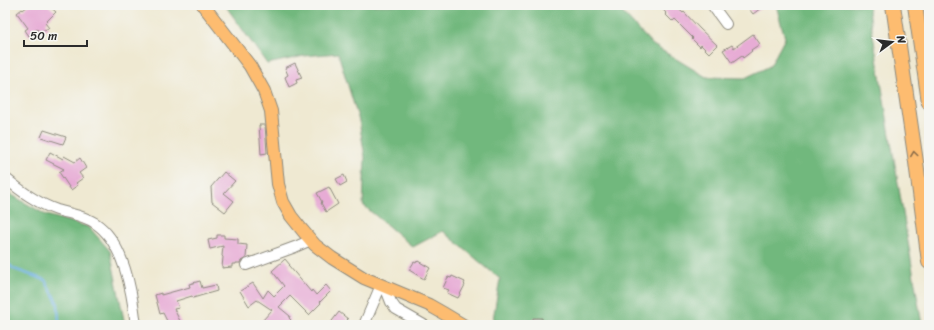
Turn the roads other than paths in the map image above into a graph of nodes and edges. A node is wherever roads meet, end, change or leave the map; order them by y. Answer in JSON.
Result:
{"nodes":[{"id":1,"x":202,"y":5,"type":"edge"},
{"id":2,"x":712,"y":5,"type":"edge"},
{"id":3,"x":892,"y":5,"type":"edge"},
{"id":4,"x":915,"y":5,"type":"edge"},
{"id":5,"x":726,"y":24,"type":"dead end"},
{"id":6,"x":929,"y":102,"type":"edge"},
{"id":7,"x":5,"y":178,"type":"edge"},
{"id":8,"x":311,"y":240,"type":"junction"},
{"id":9,"x":929,"y":262,"type":"edge"},
{"id":10,"x":246,"y":264,"type":"dead end"},
{"id":11,"x":383,"y":286,"type":"junction"},
{"id":12,"x":136,"y":325,"type":"edge"},
{"id":13,"x":364,"y":325,"type":"edge"},
{"id":14,"x":424,"y":325,"type":"edge"},
{"id":15,"x":463,"y":325,"type":"edge"}],
"edges":[{"from":1,"to":8,"type":"main road"},
{"from":2,"to":5,"type":"street"},
{"from":9,"to":3,"type":"highway","one_way":true},
{"from":4,"to":6,"type":"highway"},
{"from":7,"to":12,"type":"street"},
{"from":8,"to":10,"type":"street"},
{"from":8,"to":11,"type":"main road"},
{"from":11,"to":13,"type":"street"},
{"from":11,"to":14,"type":"street"},
{"from":11,"to":15,"type":"main road"}]}
